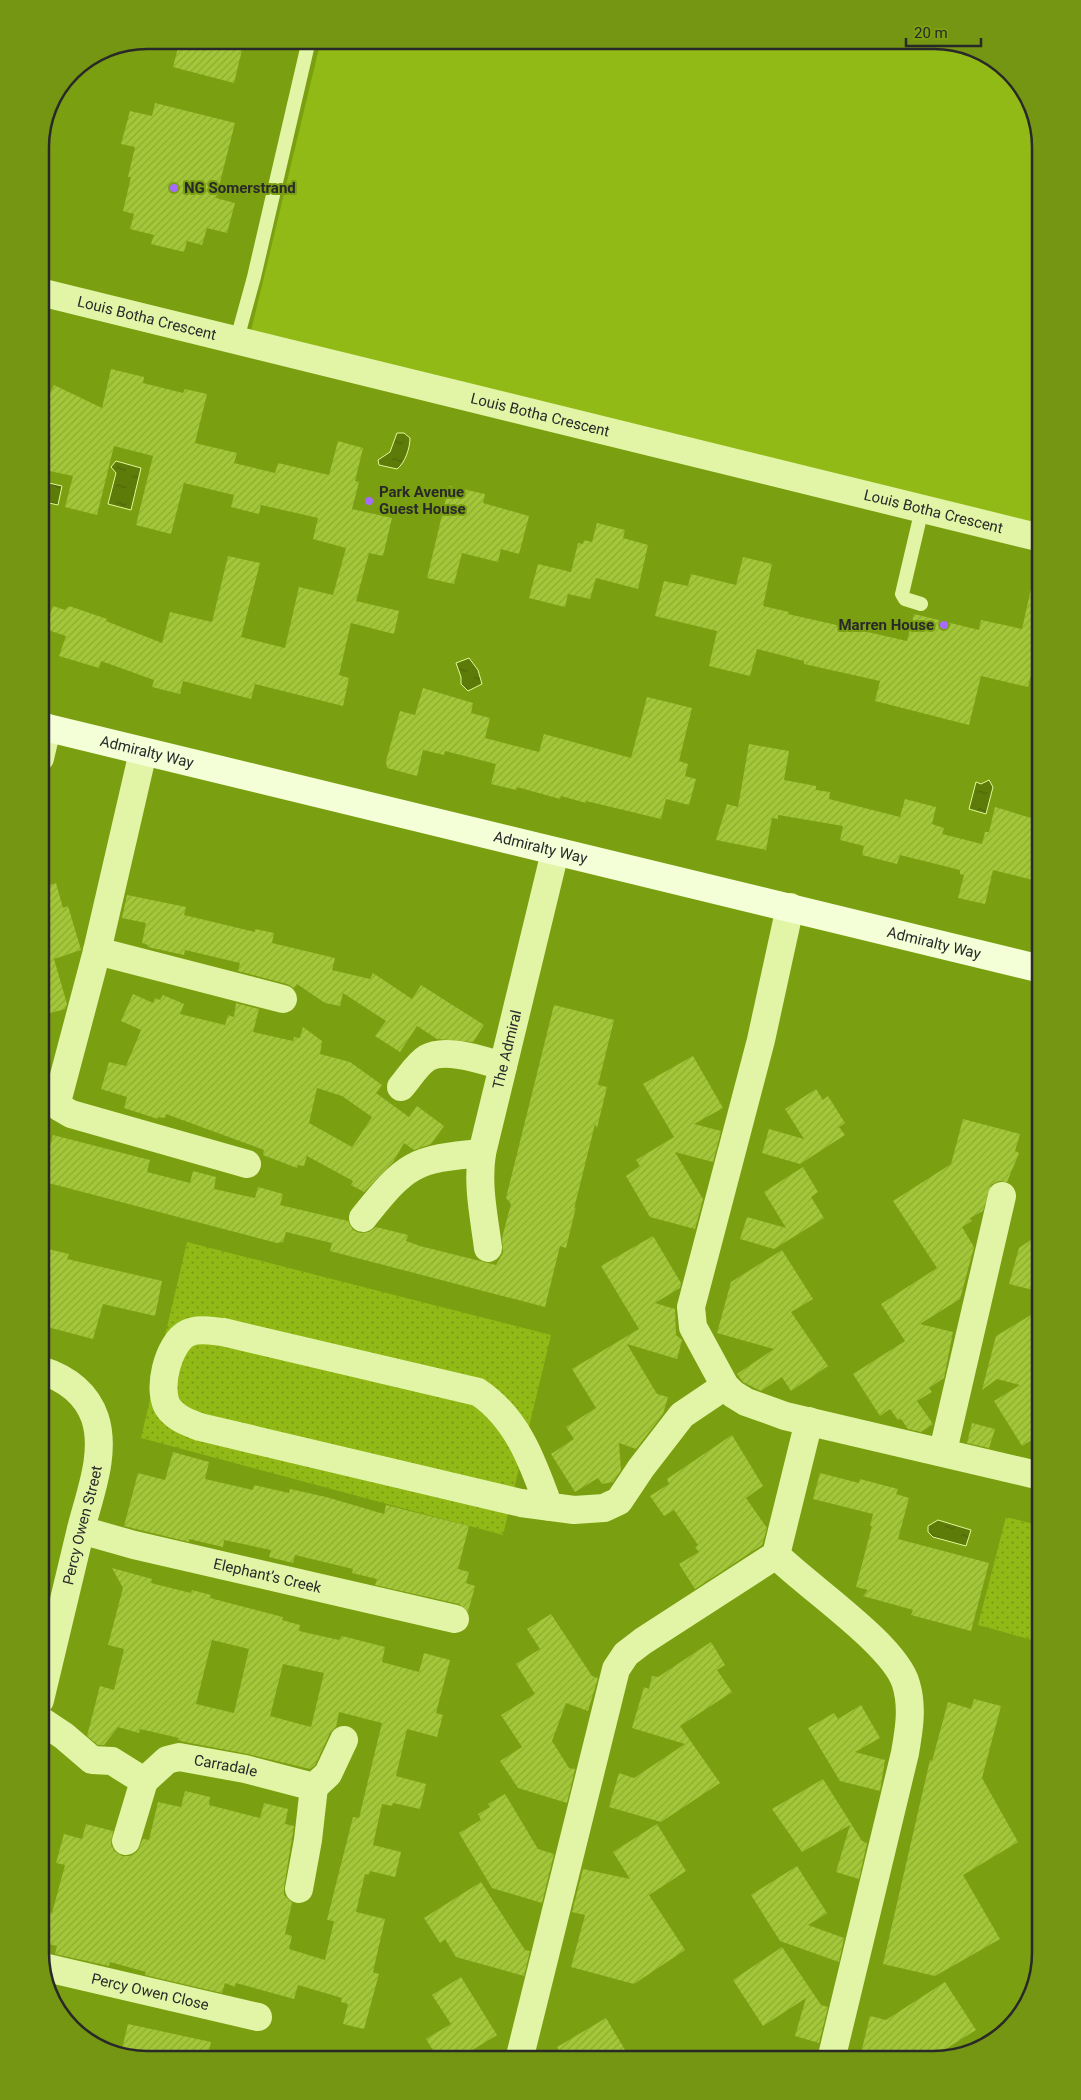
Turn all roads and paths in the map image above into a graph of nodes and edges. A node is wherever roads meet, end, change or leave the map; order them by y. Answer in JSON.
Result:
{"nodes":[{"id":1,"x":307,"y":49,"type":"edge"},
{"id":2,"x":49,"y":294,"type":"edge"},
{"id":3,"x":237,"y":339,"type":"junction"},
{"id":4,"x":922,"y":509,"type":"junction"},
{"id":5,"x":1032,"y":536,"type":"edge"},
{"id":6,"x":921,"y":604,"type":"dead end"},
{"id":7,"x":49,"y":728,"type":"edge"},
{"id":8,"x":143,"y":752,"type":"junction"},
{"id":9,"x":555,"y":852,"type":"junction"},
{"id":10,"x":790,"y":907,"type":"junction"},
{"id":11,"x":97,"y":951,"type":"junction"},
{"id":12,"x":1032,"y":967,"type":"edge"},
{"id":13,"x":282,"y":999,"type":"dead end"},
{"id":14,"x":503,"y":1066,"type":"junction"},
{"id":15,"x":401,"y":1087,"type":"dead end"},
{"id":16,"x":482,"y":1153,"type":"junction"},
{"id":17,"x":247,"y":1164,"type":"dead end"},
{"id":18,"x":1002,"y":1196,"type":"dead end"},
{"id":19,"x":363,"y":1218,"type":"dead end"},
{"id":20,"x":488,"y":1248,"type":"dead end"},
{"id":21,"x":49,"y":1374,"type":"edge"},
{"id":22,"x":725,"y":1386,"type":"junction"},
{"id":23,"x":809,"y":1421,"type":"junction"},
{"id":24,"x":943,"y":1451,"type":"junction"},
{"id":25,"x":1032,"y":1474,"type":"edge"},
{"id":26,"x":549,"y":1507,"type":"junction"},
{"id":27,"x":81,"y":1530,"type":"junction"},
{"id":28,"x":776,"y":1555,"type":"junction"},
{"id":29,"x":455,"y":1619,"type":"dead end"},
{"id":30,"x":49,"y":1663,"type":"edge"},
{"id":31,"x":49,"y":1726,"type":"edge"},
{"id":32,"x":344,"y":1740,"type":"dead end"},
{"id":33,"x":144,"y":1781,"type":"junction"},
{"id":34,"x":314,"y":1787,"type":"junction"},
{"id":35,"x":126,"y":1841,"type":"dead end"},
{"id":36,"x":299,"y":1889,"type":"dead end"},
{"id":37,"x":50,"y":1969,"type":"edge"},
{"id":38,"x":258,"y":2017,"type":"dead end"},
{"id":39,"x":521,"y":2051,"type":"edge"},
{"id":40,"x":833,"y":2051,"type":"edge"}],
"edges":[{"from":1,"to":3,"type":"lane"},
{"from":2,"to":3,"type":"street","name":"Louis Botha Crescent"},
{"from":3,"to":4,"type":"street","name":"Louis Botha Crescent"},
{"from":4,"to":5,"type":"street","name":"Louis Botha Crescent"},
{"from":4,"to":6,"type":"lane"},
{"from":7,"to":8,"type":"main road","name":"Admiralty Way"},
{"from":8,"to":9,"type":"main road","name":"Admiralty Way"},
{"from":8,"to":11,"type":"street"},
{"from":9,"to":10,"type":"main road","name":"Admiralty Way"},
{"from":9,"to":14,"type":"street","name":"The Admiral"},
{"from":10,"to":12,"type":"main road","name":"Admiralty Way"},
{"from":10,"to":22,"type":"street"},
{"from":11,"to":13,"type":"street"},
{"from":11,"to":17,"type":"street"},
{"from":14,"to":15,"type":"street"},
{"from":14,"to":16,"type":"street","name":"The Admiral"},
{"from":16,"to":19,"type":"street"},
{"from":16,"to":20,"type":"street","name":"The Admiral"},
{"from":18,"to":24,"type":"street"},
{"from":21,"to":27,"type":"street","name":"Percy Owen Street"},
{"from":22,"to":23,"type":"street"},
{"from":22,"to":26,"type":"street"},
{"from":23,"to":24,"type":"street"},
{"from":23,"to":28,"type":"street"},
{"from":24,"to":25,"type":"street"},
{"from":26,"to":26,"type":"street"},
{"from":27,"to":29,"type":"street","name":"Elephant’s Creek"},
{"from":27,"to":30,"type":"street","name":"Percy Owen Street"},
{"from":28,"to":39,"type":"street"},
{"from":28,"to":40,"type":"street"},
{"from":31,"to":33,"type":"street"},
{"from":32,"to":34,"type":"street"},
{"from":33,"to":34,"type":"street","name":"Carradale"},
{"from":33,"to":35,"type":"street"},
{"from":34,"to":36,"type":"street"},
{"from":37,"to":38,"type":"street","name":"Percy Owen Close"}]}
